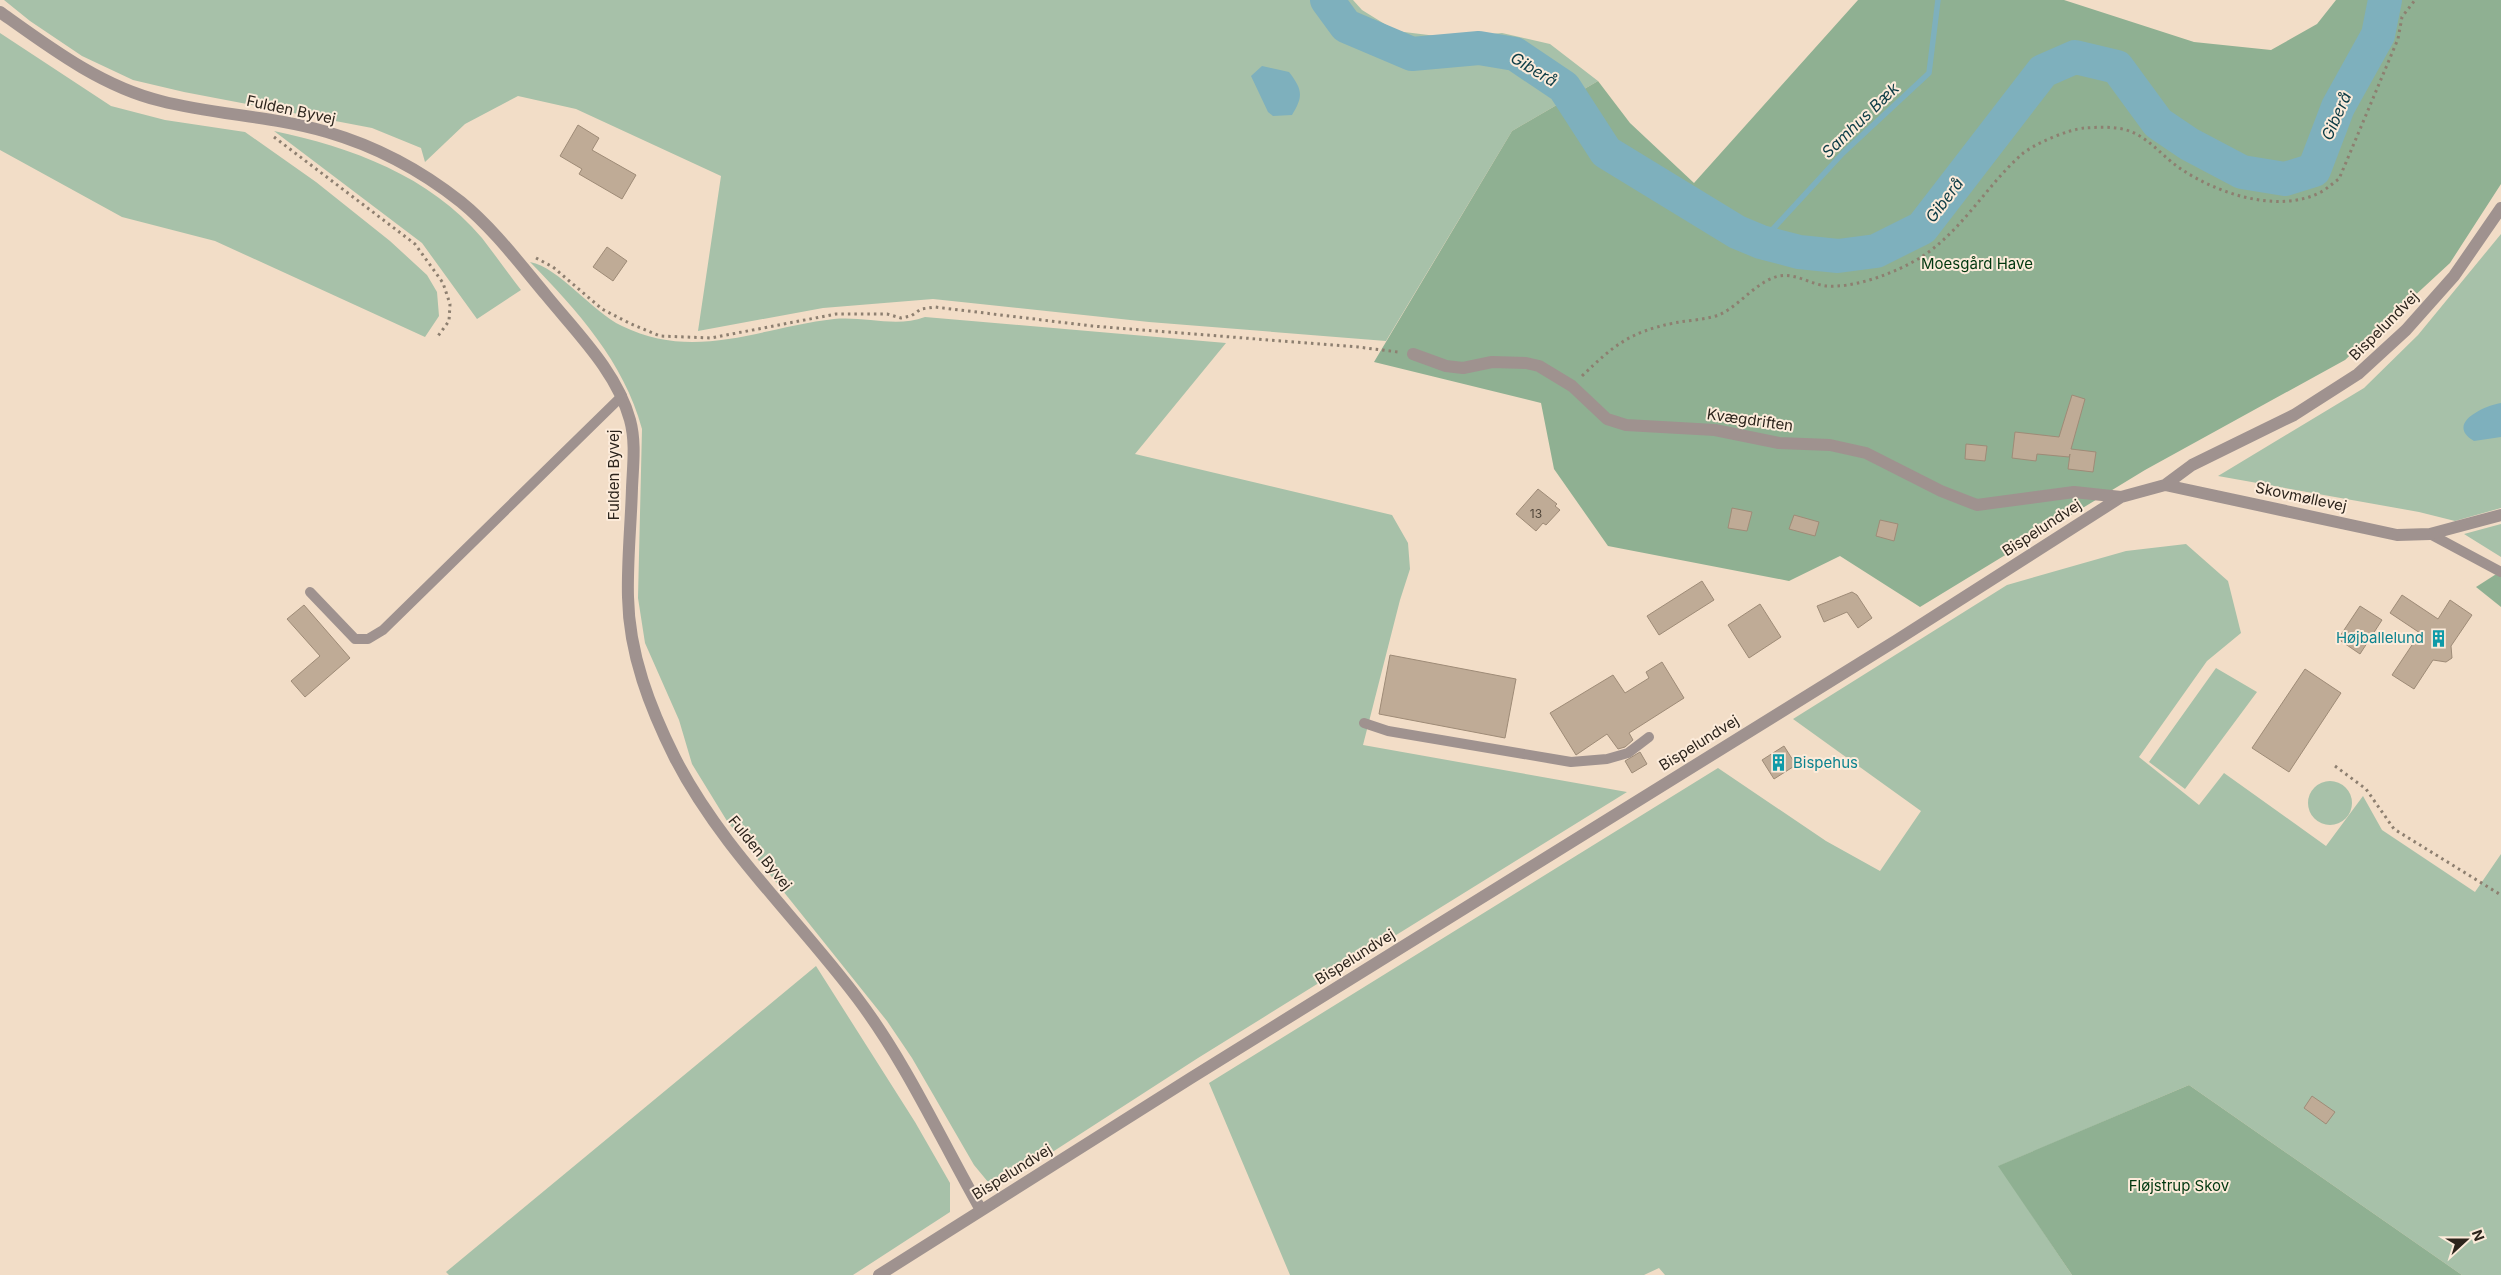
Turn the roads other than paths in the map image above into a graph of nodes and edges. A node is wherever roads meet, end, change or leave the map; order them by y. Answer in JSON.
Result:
{"nodes":[{"id":1,"x":0,"y":12,"type":"edge"},
{"id":2,"x":2501,"y":208,"type":"edge"},
{"id":3,"x":1413,"y":354,"type":"road end"},
{"id":4,"x":622,"y":396,"type":"junction"},
{"id":5,"x":2165,"y":486,"type":"junction"},
{"id":6,"x":2121,"y":497,"type":"junction"},
{"id":7,"x":2501,"y":515,"type":"edge"},
{"id":8,"x":2430,"y":534,"type":"junction"},
{"id":9,"x":2501,"y":572,"type":"edge"},
{"id":10,"x":310,"y":592,"type":"dead end"},
{"id":11,"x":1364,"y":723,"type":"dead end"},
{"id":12,"x":1650,"y":737,"type":"dead end"},
{"id":13,"x":981,"y":1210,"type":"junction"},
{"id":14,"x":879,"y":1275,"type":"edge"}],
"edges":[{"from":1,"to":4,"type":"street","name":"Fulden Byvej"},
{"from":2,"to":5,"type":"street","name":"Bispelundvej"},
{"from":3,"to":6,"type":"street","name":"Kvægdriften"},
{"from":4,"to":10,"type":"lane"},
{"from":4,"to":13,"type":"street","name":"Fulden Byvej"},
{"from":5,"to":6,"type":"street","name":"Bispelundvej"},
{"from":5,"to":8,"type":"street","name":"Skovmøllevej"},
{"from":6,"to":13,"type":"street","name":"Bispelundvej"},
{"from":7,"to":8,"type":"street","name":"Skovmøllevej"},
{"from":8,"to":9,"type":"lane","name":"Skovmøllevej"},
{"from":11,"to":12,"type":"lane"},
{"from":13,"to":14,"type":"street","name":"Bispelundvej"}]}
